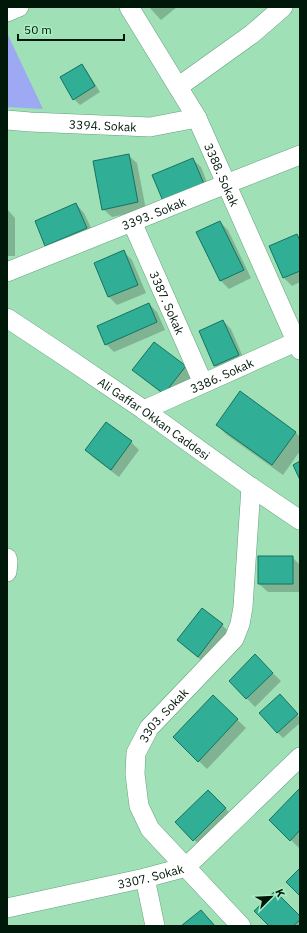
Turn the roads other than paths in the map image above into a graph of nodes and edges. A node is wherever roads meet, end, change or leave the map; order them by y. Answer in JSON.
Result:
{"nodes":[{"id":1,"x":19,"y":7,"type":"edge"},
{"id":2,"x":129,"y":7,"type":"edge"},
{"id":3,"x":283,"y":7,"type":"edge"},
{"id":4,"x":7,"y":12,"type":"edge"},
{"id":5,"x":178,"y":87,"type":"junction"},
{"id":6,"x":197,"y":118,"type":"junction"},
{"id":7,"x":7,"y":120,"type":"edge"},
{"id":8,"x":300,"y":155,"type":"edge"},
{"id":9,"x":226,"y":184,"type":"junction"},
{"id":10,"x":132,"y":222,"type":"junction"},
{"id":11,"x":7,"y":272,"type":"edge"},
{"id":12,"x":7,"y":318,"type":"edge"},
{"id":13,"x":299,"y":344,"type":"edge"},
{"id":14,"x":203,"y":383,"type":"junction"},
{"id":15,"x":144,"y":410,"type":"junction"},
{"id":16,"x":251,"y":487,"type":"junction"},
{"id":17,"x":300,"y":520,"type":"edge"},
{"id":18,"x":7,"y":558,"type":"edge"},
{"id":19,"x":7,"y":572,"type":"edge"},
{"id":20,"x":300,"y":756,"type":"edge"},
{"id":21,"x":186,"y":867,"type":"junction"},
{"id":22,"x":145,"y":878,"type":"junction"},
{"id":23,"x":7,"y":908,"type":"edge"},
{"id":24,"x":154,"y":926,"type":"edge"},
{"id":25,"x":241,"y":926,"type":"edge"}],
"edges":[{"from":1,"to":4,"type":"street"},
{"from":2,"to":5,"type":"street","name":"3388. Sokak"},
{"from":3,"to":5,"type":"street"},
{"from":5,"to":6,"type":"street","name":"3388. Sokak"},
{"from":6,"to":7,"type":"street","name":"3394. Sokak"},
{"from":6,"to":9,"type":"street","name":"3388. Sokak"},
{"from":8,"to":9,"type":"street","name":"3393. Sokak"},
{"from":9,"to":10,"type":"street","name":"3393. Sokak"},
{"from":9,"to":13,"type":"street","name":"3388. Sokak"},
{"from":10,"to":11,"type":"street","name":"3393. Sokak"},
{"from":10,"to":14,"type":"street","name":"3387. Sokak"},
{"from":12,"to":15,"type":"street","name":"Ali Gaffar Okkan Caddesi"},
{"from":13,"to":14,"type":"street","name":"3386. Sokak"},
{"from":14,"to":15,"type":"street","name":"3386. Sokak"},
{"from":15,"to":16,"type":"street","name":"Ali Gaffar Okkan Caddesi"},
{"from":16,"to":17,"type":"street","name":"Ali Gaffar Okkan Caddesi"},
{"from":16,"to":21,"type":"street","name":"3303. Sokak"},
{"from":18,"to":19,"type":"street"},
{"from":20,"to":21,"type":"street","name":"3307. Sokak"},
{"from":21,"to":22,"type":"street","name":"3307. Sokak"},
{"from":21,"to":25,"type":"street","name":"3303. Sokak"},
{"from":22,"to":23,"type":"street","name":"3307. Sokak"},
{"from":22,"to":24,"type":"street"}]}
